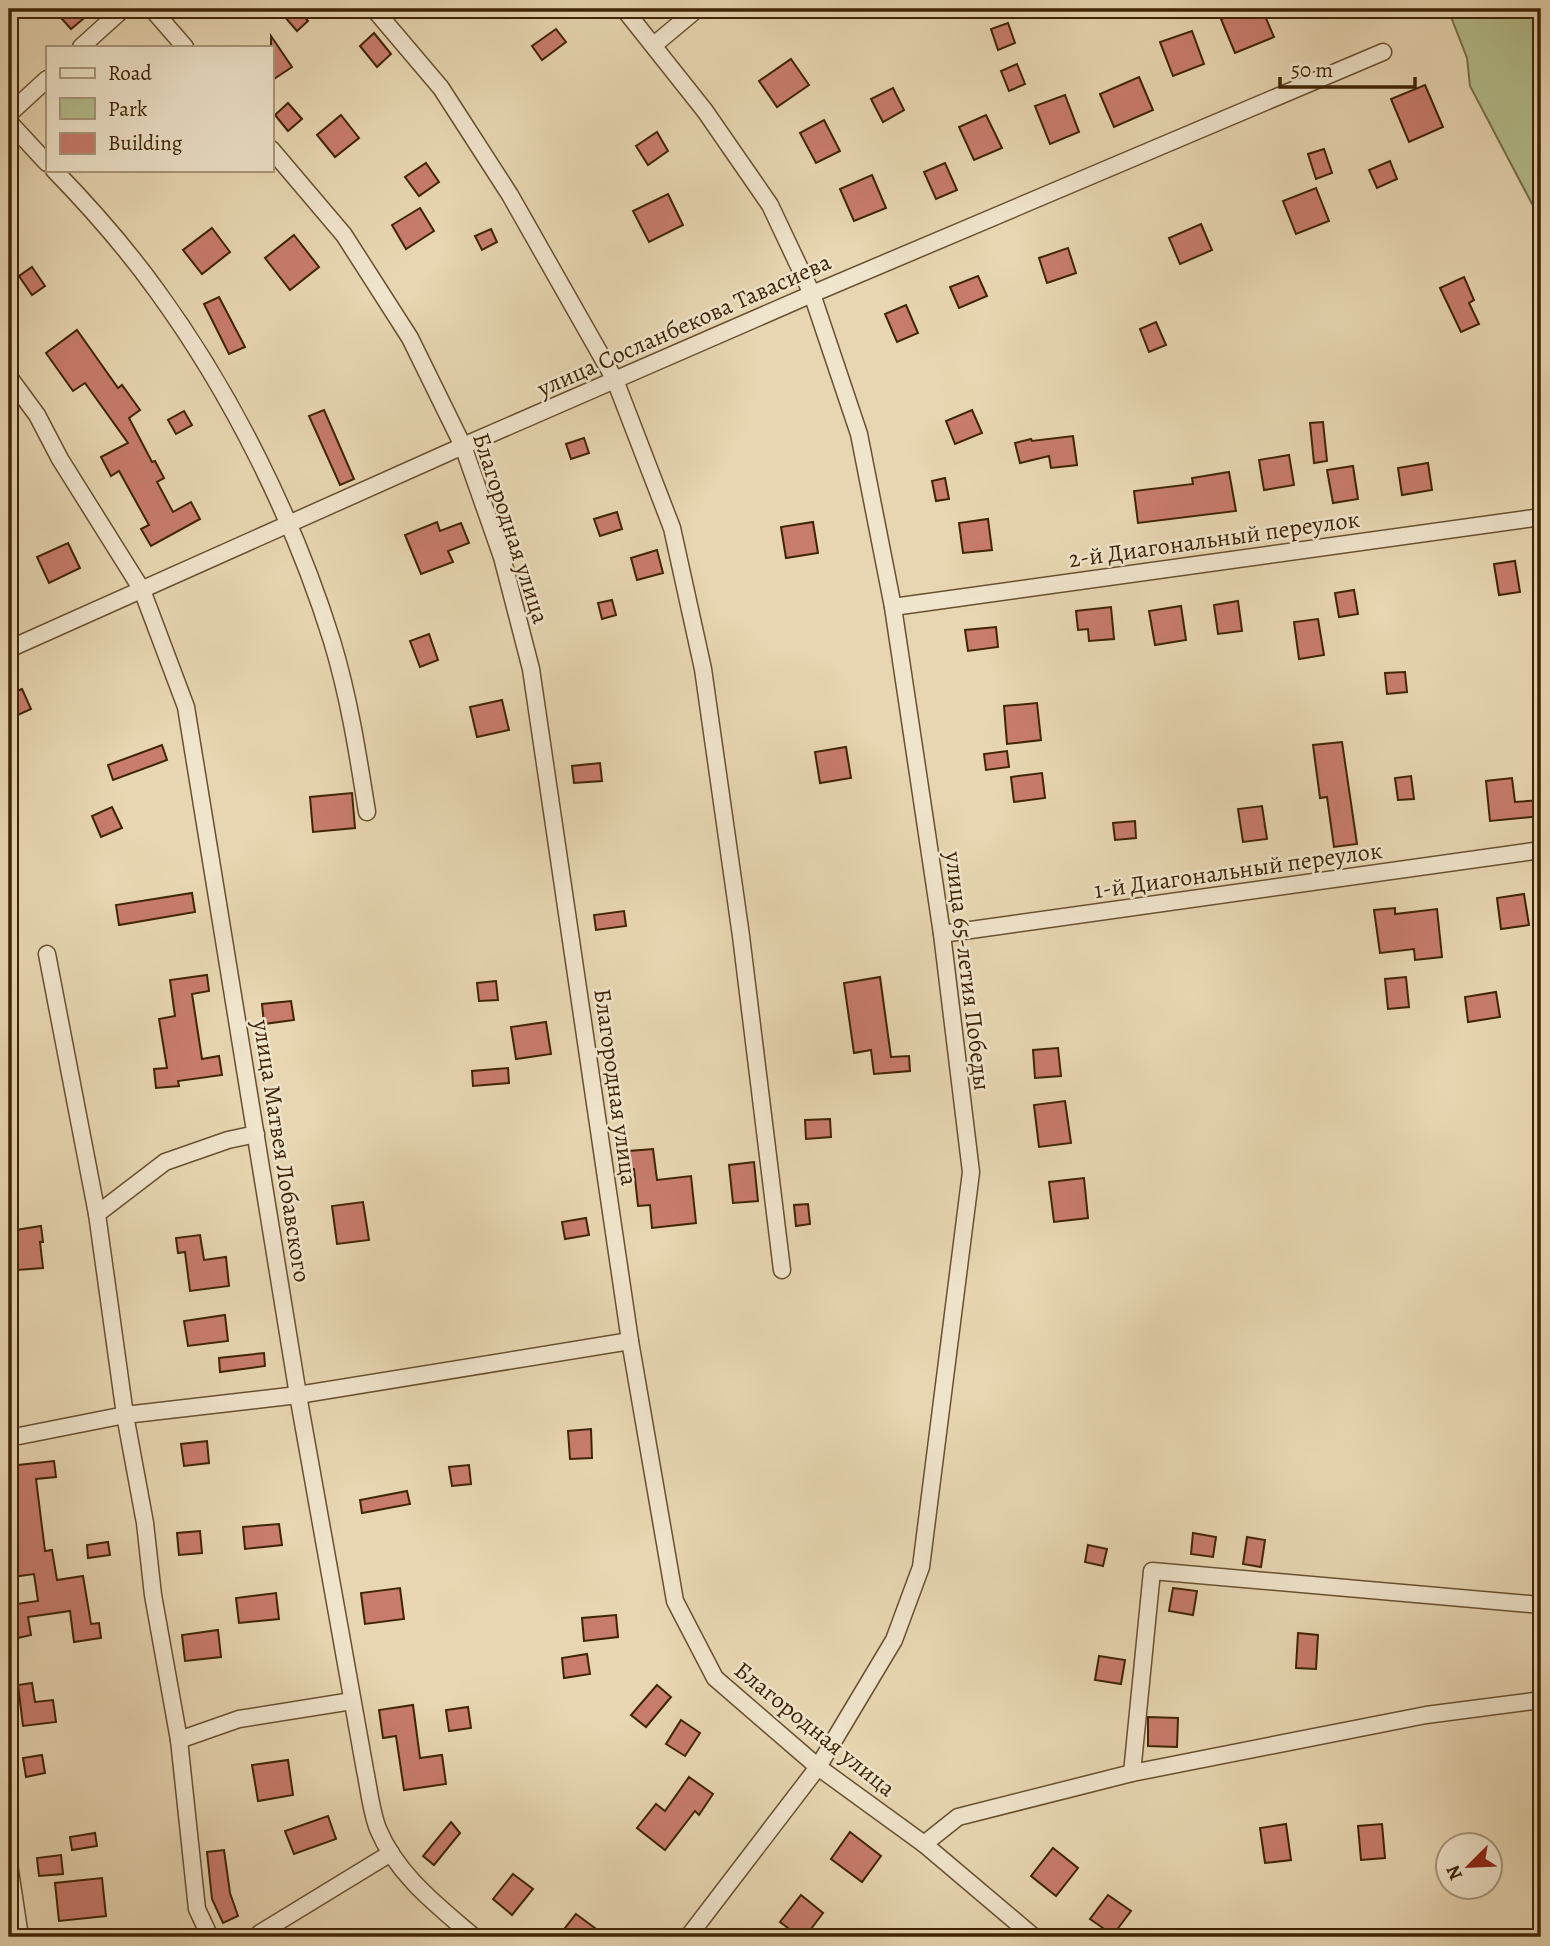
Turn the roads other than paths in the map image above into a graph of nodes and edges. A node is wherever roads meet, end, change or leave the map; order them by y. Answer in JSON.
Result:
{"nodes":[{"id":1,"x":123,"y":9,"type":"edge"},
{"id":2,"x":152,"y":9,"type":"edge"},
{"id":3,"x":374,"y":9,"type":"edge"},
{"id":4,"x":624,"y":9,"type":"edge"},
{"id":5,"x":697,"y":9,"type":"edge"},
{"id":6,"x":654,"y":45,"type":"junction"},
{"id":7,"x":82,"y":46,"type":"edge"},
{"id":8,"x":184,"y":46,"type":"edge"},
{"id":9,"x":1382,"y":52,"type":"dead end"},
{"id":10,"x":46,"y":80,"type":"edge"},
{"id":11,"x":9,"y":114,"type":"edge"},
{"id":12,"x":9,"y":122,"type":"edge"},
{"id":13,"x":273,"y":151,"type":"edge"},
{"id":14,"x":46,"y":162,"type":"edge"},
{"id":15,"x":56,"y":172,"type":"edge"},
{"id":16,"x":812,"y":293,"type":"junction"},
{"id":17,"x":9,"y":377,"type":"edge"},
{"id":18,"x":615,"y":380,"type":"junction"},
{"id":19,"x":463,"y":446,"type":"junction"},
{"id":20,"x":1541,"y":517,"type":"edge"},
{"id":21,"x":289,"y":525,"type":"junction"},
{"id":22,"x":142,"y":590,"type":"junction"},
{"id":23,"x":893,"y":607,"type":"junction"},
{"id":24,"x":9,"y":649,"type":"edge"},
{"id":25,"x":367,"y":813,"type":"dead end"},
{"id":26,"x":1541,"y":850,"type":"edge"},
{"id":27,"x":942,"y":934,"type":"junction"},
{"id":28,"x":47,"y":954,"type":"dead end"},
{"id":29,"x":256,"y":1134,"type":"junction"},
{"id":30,"x":97,"y":1214,"type":"junction"},
{"id":31,"x":782,"y":1269,"type":"dead end"},
{"id":32,"x":630,"y":1341,"type":"junction"},
{"id":33,"x":298,"y":1395,"type":"junction"},
{"id":34,"x":125,"y":1415,"type":"junction"},
{"id":35,"x":9,"y":1437,"type":"edge"},
{"id":36,"x":1541,"y":1605,"type":"edge"},
{"id":37,"x":1541,"y":1700,"type":"edge"},
{"id":38,"x":352,"y":1701,"type":"junction"},
{"id":39,"x":179,"y":1740,"type":"junction"},
{"id":40,"x":818,"y":1767,"type":"junction"},
{"id":41,"x":1132,"y":1773,"type":"junction"},
{"id":42,"x":924,"y":1844,"type":"junction"},
{"id":43,"x":391,"y":1853,"type":"junction"},
{"id":44,"x":9,"y":1864,"type":"edge"},
{"id":45,"x":20,"y":1937,"type":"edge"},
{"id":46,"x":209,"y":1937,"type":"edge"},
{"id":47,"x":257,"y":1937,"type":"edge"},
{"id":48,"x":474,"y":1937,"type":"edge"},
{"id":49,"x":688,"y":1937,"type":"edge"},
{"id":50,"x":1034,"y":1937,"type":"edge"}],
"edges":[{"from":1,"to":7,"type":"street"},
{"from":2,"to":8,"type":"street"},
{"from":3,"to":18,"type":"street"},
{"from":4,"to":6,"type":"street","name":"улица 65-летия Победы"},
{"from":5,"to":6,"type":"street"},
{"from":6,"to":16,"type":"street","name":"улица 65-летия Победы"},
{"from":9,"to":16,"type":"street","name":"улица Сосланбекова Тавасиева"},
{"from":10,"to":11,"type":"street"},
{"from":12,"to":14,"type":"street"},
{"from":13,"to":19,"type":"street","name":"Благородная улица"},
{"from":15,"to":21,"type":"street"},
{"from":16,"to":18,"type":"street","name":"улица Сосланбекова Тавасиева"},
{"from":16,"to":23,"type":"street","name":"улица 65-летия Победы"},
{"from":17,"to":22,"type":"street","name":"улица Матвея Лобавского"},
{"from":18,"to":19,"type":"street","name":"улица Сосланбекова Тавасиева"},
{"from":18,"to":31,"type":"street"},
{"from":19,"to":21,"type":"street","name":"улица Сосланбекова Тавасиева"},
{"from":19,"to":32,"type":"street","name":"Благородная улица"},
{"from":20,"to":23,"type":"street","name":"2-й Диагональный переулок"},
{"from":21,"to":22,"type":"street","name":"улица Сосланбекова Тавасиева"},
{"from":21,"to":25,"type":"street"},
{"from":22,"to":24,"type":"street","name":"улица Сосланбекова Тавасиева"},
{"from":22,"to":29,"type":"street","name":"улица Матвея Лобавского"},
{"from":23,"to":27,"type":"street","name":"улица 65-летия Победы"},
{"from":26,"to":27,"type":"street","name":"1-й Диагональный переулок"},
{"from":27,"to":40,"type":"street","name":"улица 65-летия Победы"},
{"from":28,"to":30,"type":"street"},
{"from":29,"to":30,"type":"street"},
{"from":29,"to":33,"type":"street","name":"улица Матвея Лобавского"},
{"from":30,"to":34,"type":"street"},
{"from":32,"to":33,"type":"street"},
{"from":32,"to":40,"type":"street","name":"Благородная улица"},
{"from":33,"to":34,"type":"street"},
{"from":33,"to":38,"type":"street","name":"улица Матвея Лобавского"},
{"from":34,"to":35,"type":"street"},
{"from":34,"to":39,"type":"street"},
{"from":36,"to":41,"type":"street"},
{"from":37,"to":41,"type":"street"},
{"from":38,"to":39,"type":"street"},
{"from":38,"to":43,"type":"street","name":"улица Матвея Лобавского"},
{"from":39,"to":46,"type":"street"},
{"from":40,"to":42,"type":"street","name":"Благородная улица"},
{"from":40,"to":49,"type":"street","name":"улица 65-летия Победы"},
{"from":41,"to":42,"type":"street"},
{"from":42,"to":50,"type":"street","name":"Благородная улица"},
{"from":43,"to":47,"type":"street"},
{"from":43,"to":48,"type":"street","name":"улица Матвея Лобавского"},
{"from":44,"to":45,"type":"street"}]}
